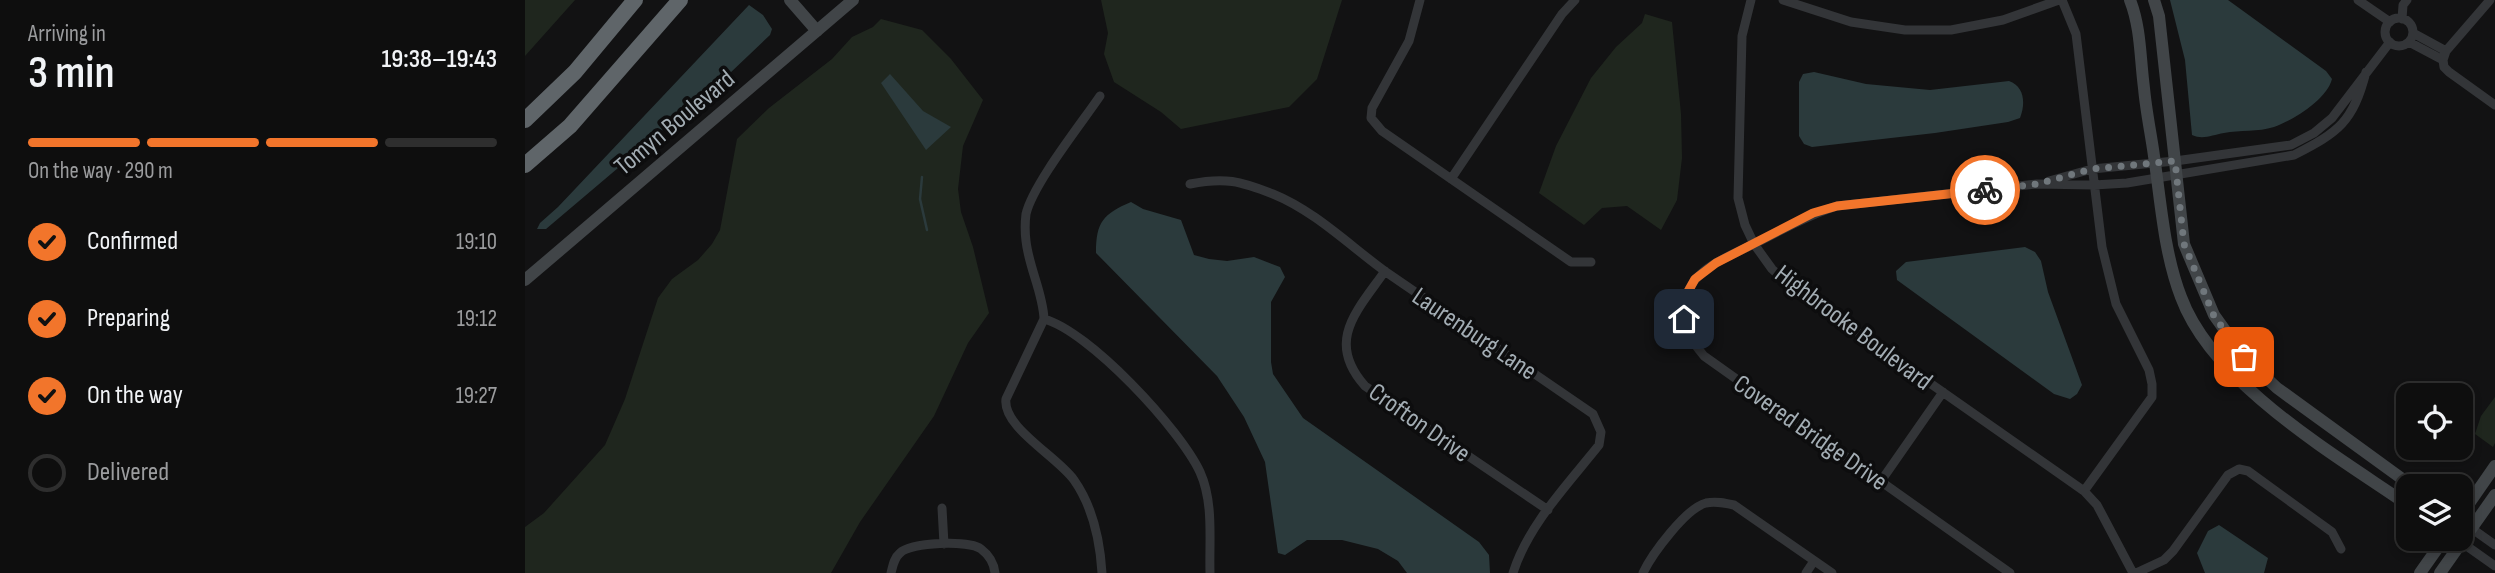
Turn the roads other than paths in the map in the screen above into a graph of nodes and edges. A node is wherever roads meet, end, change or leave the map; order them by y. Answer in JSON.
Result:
{"nodes":[{"id":1,"x":635,"y":0,"type":"edge"},
{"id":2,"x":680,"y":0,"type":"edge"},
{"id":3,"x":689,"y":0,"type":"edge"},
{"id":4,"x":790,"y":0,"type":"edge"},
{"id":5,"x":853,"y":0,"type":"edge"},
{"id":6,"x":1420,"y":0,"type":"edge"},
{"id":7,"x":1575,"y":0,"type":"edge"},
{"id":8,"x":1751,"y":0,"type":"edge"},
{"id":9,"x":1783,"y":0,"type":"edge"},
{"id":10,"x":2061,"y":0,"type":"edge"},
{"id":11,"x":2130,"y":0,"type":"edge"},
{"id":12,"x":2154,"y":0,"type":"edge"},
{"id":13,"x":2358,"y":0,"type":"edge"},
{"id":14,"x":2406,"y":0,"type":"edge"},
{"id":15,"x":2490,"y":0,"type":"edge"},
{"id":16,"x":2402,"y":19,"type":"junction"},
{"id":17,"x":2390,"y":22,"type":"junction"},
{"id":18,"x":817,"y":31,"type":"junction"},
{"id":19,"x":2411,"y":37,"type":"junction"},
{"id":20,"x":2390,"y":43,"type":"junction"},
{"id":21,"x":2445,"y":55,"type":"junction"},
{"id":22,"x":2366,"y":72,"type":"junction"},
{"id":23,"x":1100,"y":96,"type":"dead end"},
{"id":24,"x":2495,"y":105,"type":"edge"},
{"id":25,"x":525,"y":121,"type":"edge"},
{"id":26,"x":570,"y":126,"type":"junction"},
{"id":27,"x":2291,"y":145,"type":"junction"},
{"id":28,"x":2294,"y":155,"type":"junction"},
{"id":29,"x":2155,"y":163,"type":"junction"},
{"id":30,"x":525,"y":165,"type":"edge"},
{"id":31,"x":2125,"y":166,"type":"junction"},
{"id":32,"x":2175,"y":168,"type":"junction"},
{"id":33,"x":2092,"y":169,"type":"junction"},
{"id":34,"x":2158,"y":178,"type":"junction"},
{"id":35,"x":1451,"y":179,"type":"junction"},
{"id":36,"x":2126,"y":183,"type":"junction"},
{"id":37,"x":1190,"y":184,"type":"dead end"},
{"id":38,"x":2037,"y":184,"type":"junction"},
{"id":39,"x":2094,"y":186,"type":"junction"},
{"id":40,"x":1754,"y":244,"type":"junction"},
{"id":41,"x":1591,"y":262,"type":"dead end"},
{"id":42,"x":1385,"y":271,"type":"junction"},
{"id":43,"x":525,"y":279,"type":"edge"},
{"id":44,"x":1044,"y":319,"type":"junction"},
{"id":45,"x":1943,"y":393,"type":"junction"},
{"id":46,"x":2495,"y":466,"type":"edge"},
{"id":47,"x":2396,"y":474,"type":"edge"},
{"id":48,"x":1881,"y":481,"type":"junction"},
{"id":49,"x":2084,"y":491,"type":"junction"},
{"id":50,"x":2495,"y":495,"type":"edge"},
{"id":51,"x":2396,"y":497,"type":"edge"},
{"id":52,"x":2473,"y":498,"type":"edge"},
{"id":53,"x":942,"y":508,"type":"dead end"},
{"id":54,"x":1548,"y":510,"type":"junction"},
{"id":55,"x":2473,"y":517,"type":"edge"},
{"id":56,"x":2473,"y":529,"type":"edge"},
{"id":57,"x":944,"y":544,"type":"junction"},
{"id":58,"x":2495,"y":545,"type":"edge"},
{"id":59,"x":2341,"y":549,"type":"dead end"},
{"id":60,"x":2436,"y":551,"type":"edge"},
{"id":61,"x":2453,"y":551,"type":"edge"},
{"id":62,"x":2473,"y":551,"type":"edge"},
{"id":63,"x":1814,"y":561,"type":"junction"},
{"id":64,"x":2495,"y":566,"type":"edge"},
{"id":65,"x":891,"y":573,"type":"edge"},
{"id":66,"x":995,"y":573,"type":"edge"},
{"id":67,"x":1102,"y":573,"type":"edge"},
{"id":68,"x":1210,"y":573,"type":"edge"},
{"id":69,"x":1513,"y":573,"type":"edge"},
{"id":70,"x":1643,"y":573,"type":"edge"},
{"id":71,"x":1806,"y":573,"type":"edge"},
{"id":72,"x":1832,"y":573,"type":"edge"},
{"id":73,"x":2010,"y":573,"type":"edge"},
{"id":74,"x":2134,"y":573,"type":"edge"},
{"id":75,"x":2420,"y":573,"type":"edge"},
{"id":76,"x":2440,"y":573,"type":"edge"}],
"edges":[{"from":1,"to":25,"type":"highway"},
{"from":2,"to":26,"type":"highway"},
{"from":3,"to":26,"type":"highway"},
{"from":4,"to":18,"type":"street"},
{"from":5,"to":18,"type":"street","name":"Tomyn Boulevard"},
{"from":6,"to":35,"type":"street"},
{"from":7,"to":35,"type":"street"},
{"from":8,"to":40,"type":"street","name":"Highbrooke Boulevard"},
{"from":9,"to":10,"type":"street"},
{"from":10,"to":33,"type":"street"},
{"from":11,"to":29,"type":"street"},
{"from":12,"to":32,"type":"street"},
{"from":13,"to":17,"type":"street"},
{"from":14,"to":16,"type":"street"},
{"from":15,"to":21,"type":"street"},
{"from":16,"to":17,"type":"street"},
{"from":16,"to":19,"type":"street"},
{"from":17,"to":20,"type":"street"},
{"from":18,"to":43,"type":"street","name":"Tomyn Boulevard"},
{"from":19,"to":20,"type":"street"},
{"from":19,"to":21,"type":"street"},
{"from":20,"to":22,"type":"street"},
{"from":21,"to":24,"type":"street"},
{"from":22,"to":27,"type":"street"},
{"from":22,"to":28,"type":"street"},
{"from":23,"to":44,"type":"street"},
{"from":26,"to":30,"type":"highway"},
{"from":27,"to":28,"type":"street"},
{"from":27,"to":32,"type":"street"},
{"from":28,"to":32,"type":"street"},
{"from":29,"to":31,"type":"street"},
{"from":29,"to":32,"type":"street"},
{"from":29,"to":34,"type":"street"},
{"from":31,"to":33,"type":"street"},
{"from":31,"to":36,"type":"street"},
{"from":32,"to":34,"type":"street"},
{"from":32,"to":47,"type":"street"},
{"from":33,"to":38,"type":"street"},
{"from":33,"to":39,"type":"street"},
{"from":34,"to":36,"type":"street"},
{"from":34,"to":51,"type":"street"},
{"from":35,"to":41,"type":"street"},
{"from":36,"to":39,"type":"street"},
{"from":37,"to":42,"type":"street","name":"Laurenburg Lane"},
{"from":38,"to":39,"type":"street"},
{"from":38,"to":40,"type":"street","name":"Covered Bridge Drive"},
{"from":39,"to":49,"type":"street"},
{"from":40,"to":45,"type":"street","name":"Highbrooke Boulevard"},
{"from":40,"to":48,"type":"street","name":"Covered Bridge Drive"},
{"from":42,"to":54,"type":"street","name":"Crofton Drive"},
{"from":42,"to":54,"type":"street","name":"Laurenburg Lane"},
{"from":44,"to":67,"type":"street"},
{"from":44,"to":68,"type":"street"},
{"from":45,"to":48,"type":"street"},
{"from":45,"to":49,"type":"street","name":"Highbrooke Boulevard"},
{"from":46,"to":52,"type":"street"},
{"from":48,"to":73,"type":"street","name":"Covered Bridge Drive"},
{"from":49,"to":74,"type":"street","name":"Highbrooke Boulevard"},
{"from":50,"to":55,"type":"street"},
{"from":53,"to":57,"type":"street"},
{"from":54,"to":69,"type":"street","name":"Laurenburg Lane"},
{"from":56,"to":58,"type":"street"},
{"from":57,"to":65,"type":"street"},
{"from":57,"to":66,"type":"street"},
{"from":59,"to":74,"type":"street"},
{"from":60,"to":75,"type":"street"},
{"from":61,"to":76,"type":"street"},
{"from":62,"to":64,"type":"street"},
{"from":63,"to":70,"type":"street"},
{"from":63,"to":71,"type":"street"},
{"from":63,"to":72,"type":"street"}]}
